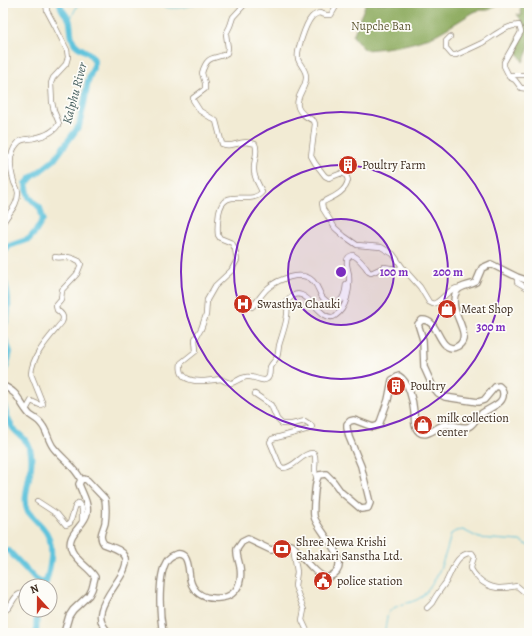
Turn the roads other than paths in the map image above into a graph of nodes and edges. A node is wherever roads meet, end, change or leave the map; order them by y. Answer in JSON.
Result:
{"nodes":[{"id":1,"x":46,"y":3,"type":"edge"},
{"id":2,"x":246,"y":3,"type":"edge"},
{"id":3,"x":338,"y":3,"type":"edge"},
{"id":4,"x":450,"y":37,"type":"dead end"},
{"id":5,"x":529,"y":75,"type":"edge"},
{"id":6,"x":509,"y":76,"type":"junction"},
{"id":7,"x":529,"y":88,"type":"edge"},
{"id":8,"x":10,"y":157,"type":"junction"},
{"id":9,"x":3,"y":158,"type":"edge"},
{"id":10,"x":3,"y":223,"type":"edge"},
{"id":11,"x":55,"y":257,"type":"dead end"},
{"id":12,"x":403,"y":268,"type":"junction"},
{"id":13,"x":517,"y":277,"type":"junction"},
{"id":14,"x":529,"y":281,"type":"edge"},
{"id":15,"x":349,"y":282,"type":"junction"},
{"id":16,"x":464,"y":286,"type":"junction"},
{"id":17,"x":529,"y":289,"type":"edge"},
{"id":18,"x":252,"y":307,"type":"dead end"},
{"id":19,"x":3,"y":386,"type":"edge"},
{"id":20,"x":255,"y":394,"type":"dead end"},
{"id":21,"x":26,"y":410,"type":"junction"},
{"id":22,"x":317,"y":479,"type":"junction"},
{"id":23,"x":81,"y":480,"type":"junction"},
{"id":24,"x":37,"y":501,"type":"dead end"},
{"id":25,"x":82,"y":522,"type":"junction"},
{"id":26,"x":293,"y":546,"type":"junction"},
{"id":27,"x":18,"y":596,"type":"edge"},
{"id":28,"x":529,"y":596,"type":"edge"},
{"id":29,"x":427,"y":608,"type":"dead end"},
{"id":30,"x":3,"y":611,"type":"edge"},
{"id":31,"x":64,"y":633,"type":"edge"},
{"id":32,"x":110,"y":633,"type":"edge"},
{"id":33,"x":163,"y":633,"type":"edge"},
{"id":34,"x":308,"y":633,"type":"edge"}],
"edges":[{"from":1,"to":8,"type":"street"},
{"from":2,"to":15,"type":"street"},
{"from":3,"to":12,"type":"street"},
{"from":4,"to":6,"type":"street"},
{"from":5,"to":6,"type":"street"},
{"from":6,"to":7,"type":"street"},
{"from":8,"to":9,"type":"street"},
{"from":8,"to":10,"type":"street"},
{"from":11,"to":21,"type":"street"},
{"from":12,"to":15,"type":"street"},
{"from":12,"to":16,"type":"street"},
{"from":13,"to":14,"type":"street"},
{"from":13,"to":16,"type":"street"},
{"from":13,"to":17,"type":"street"},
{"from":15,"to":18,"type":"street"},
{"from":16,"to":22,"type":"street"},
{"from":19,"to":21,"type":"street"},
{"from":20,"to":22,"type":"street"},
{"from":21,"to":23,"type":"street"},
{"from":22,"to":26,"type":"street"},
{"from":23,"to":25,"type":"street"},
{"from":23,"to":32,"type":"street"},
{"from":24,"to":25,"type":"street"},
{"from":25,"to":31,"type":"street"},
{"from":26,"to":33,"type":"street"},
{"from":26,"to":34,"type":"street"},
{"from":27,"to":30,"type":"street"},
{"from":28,"to":29,"type":"street"}]}
